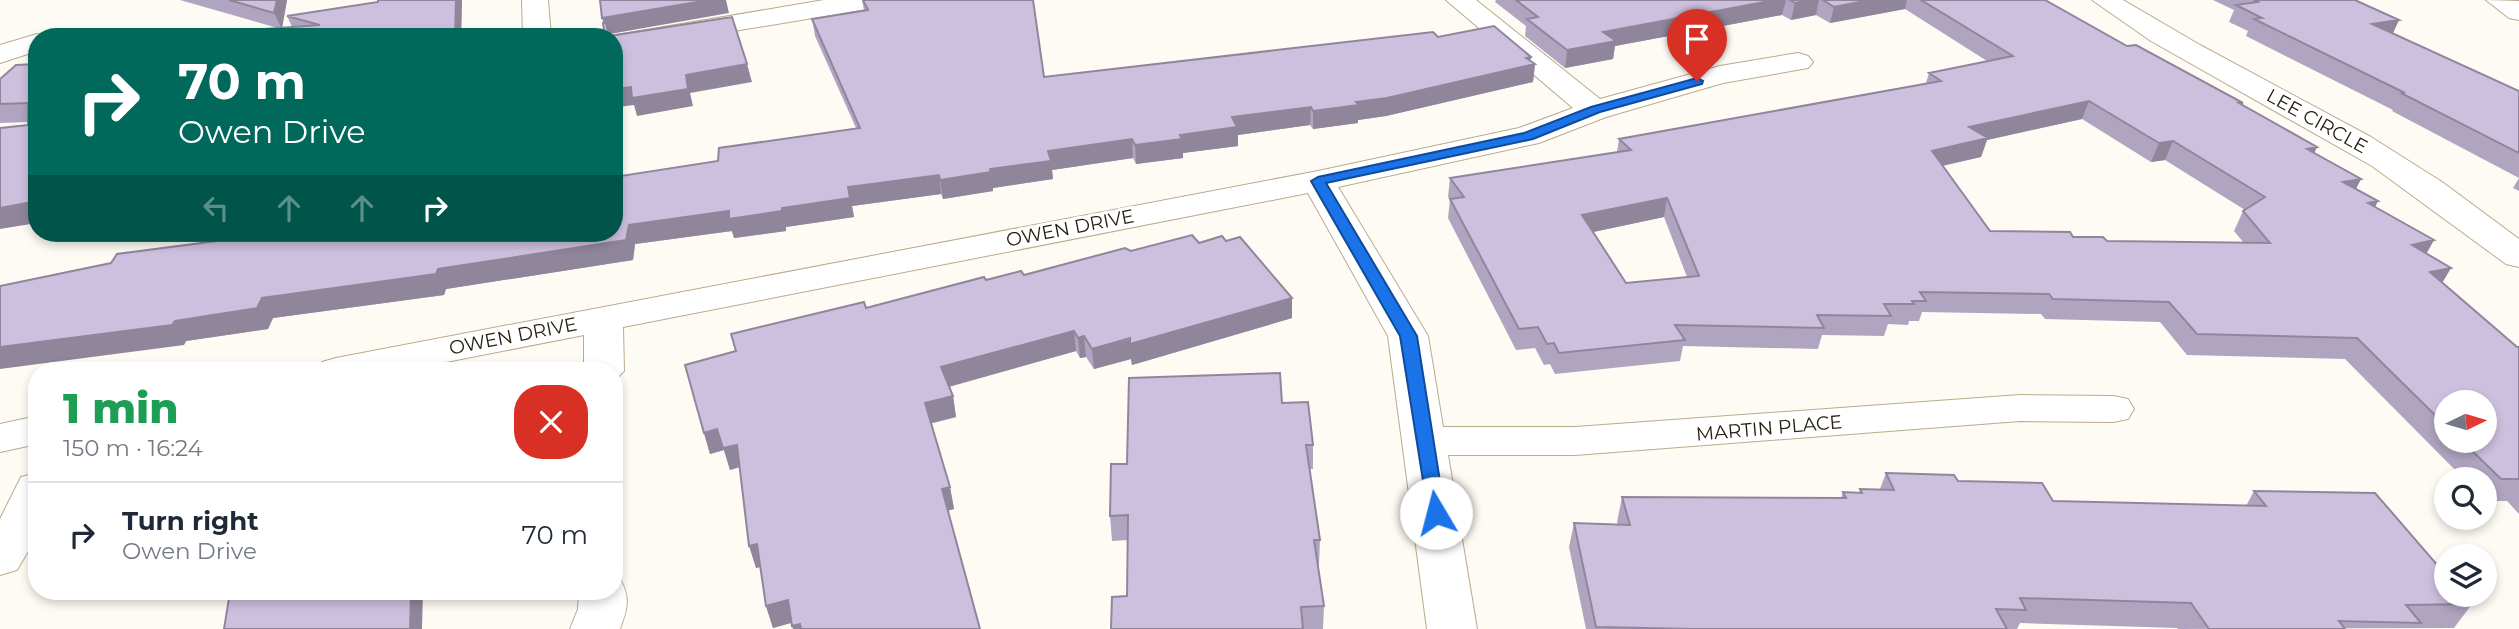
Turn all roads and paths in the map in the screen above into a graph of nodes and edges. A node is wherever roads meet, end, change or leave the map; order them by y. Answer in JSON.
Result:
{"nodes":[{"id":1,"x":535,"y":0,"type":"edge"},
{"id":2,"x":873,"y":0,"type":"edge"},
{"id":3,"x":1459,"y":0,"type":"edge"},
{"id":4,"x":2105,"y":0,"type":"edge"},
{"id":5,"x":2499,"y":0,"type":"edge"},
{"id":6,"x":2519,"y":12,"type":"edge"},
{"id":7,"x":537,"y":28,"type":"edge"},
{"id":8,"x":623,"y":42,"type":"edge"},
{"id":9,"x":28,"y":45,"type":"edge"},
{"id":10,"x":0,"y":54,"type":"edge"},
{"id":11,"x":1798,"y":62,"type":"dead end"},
{"id":12,"x":1595,"y":110,"type":"junction"},
{"id":13,"x":1318,"y":181,"type":"junction"},
{"id":14,"x":2519,"y":256,"type":"edge"},
{"id":15,"x":604,"y":318,"type":"junction"},
{"id":16,"x":382,"y":362,"type":"edge"},
{"id":17,"x":604,"y":362,"type":"edge"},
{"id":18,"x":2113,"y":409,"type":"dead end"},
{"id":19,"x":28,"y":432,"type":"edge"},
{"id":20,"x":0,"y":438,"type":"edge"},
{"id":21,"x":1425,"y":441,"type":"junction"},
{"id":22,"x":28,"y":505,"type":"edge"},
{"id":23,"x":0,"y":558,"type":"edge"},
{"id":24,"x":603,"y":600,"type":"edge"},
{"id":25,"x":595,"y":629,"type":"edge"},
{"id":26,"x":1452,"y":629,"type":"edge"}],
"edges":[{"from":1,"to":7,"type":"street"},
{"from":2,"to":8,"type":"street"},
{"from":3,"to":12,"type":"street"},
{"from":4,"to":14,"type":"street","name":"LEE CIRCLE"},
{"from":5,"to":6,"type":"street"},
{"from":9,"to":10,"type":"street"},
{"from":11,"to":12,"type":"street","name":"OWEN DRIVE"},
{"from":12,"to":13,"type":"street","name":"OWEN DRIVE"},
{"from":13,"to":15,"type":"street","name":"OWEN DRIVE"},
{"from":13,"to":21,"type":"street"},
{"from":15,"to":16,"type":"street","name":"OWEN DRIVE"},
{"from":15,"to":17,"type":"street"},
{"from":18,"to":21,"type":"street","name":"MARTIN PLACE"},
{"from":19,"to":20,"type":"street"},
{"from":21,"to":26,"type":"street"},
{"from":22,"to":23,"type":"street"},
{"from":24,"to":25,"type":"street"}]}
